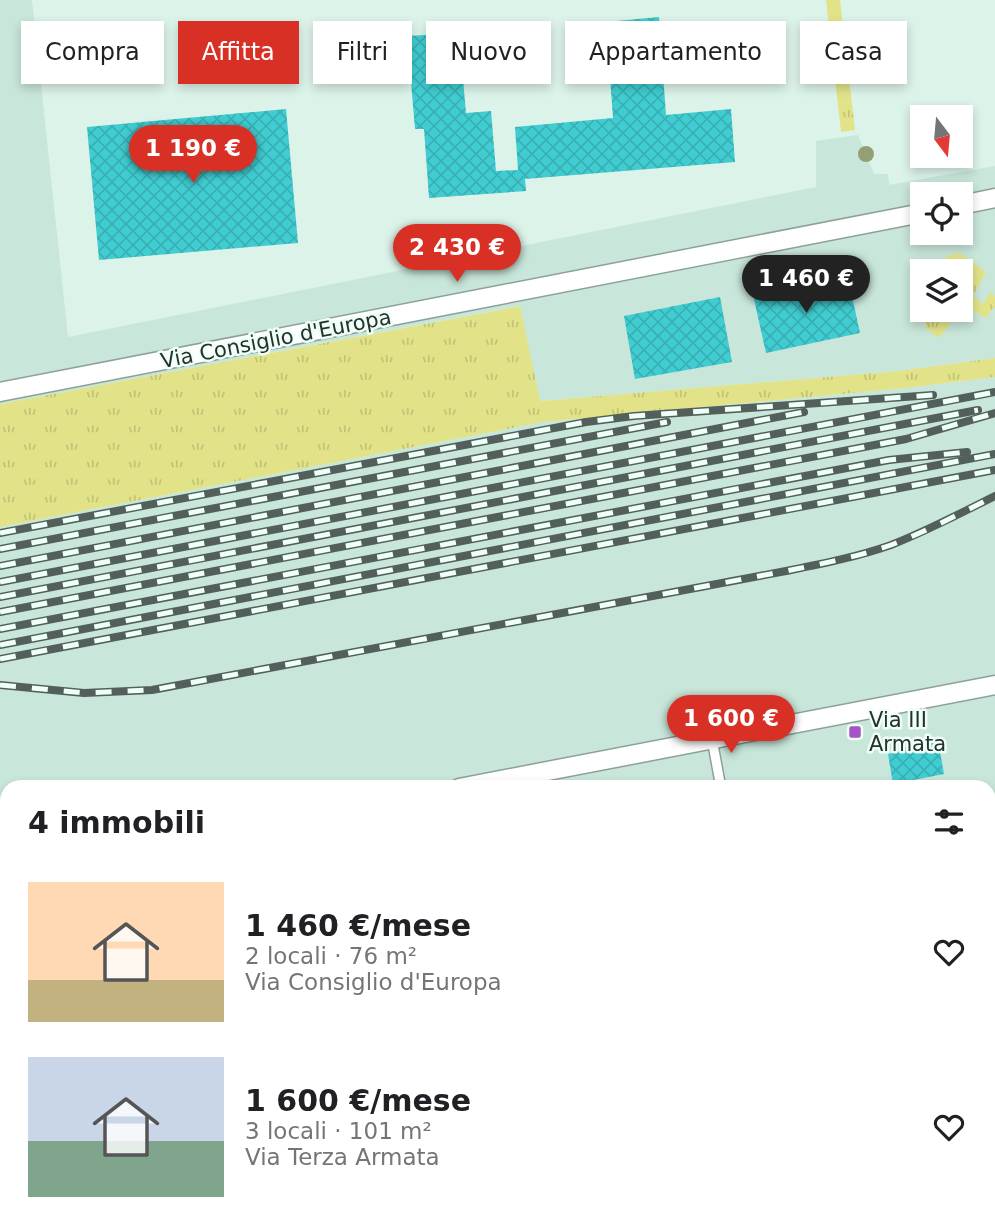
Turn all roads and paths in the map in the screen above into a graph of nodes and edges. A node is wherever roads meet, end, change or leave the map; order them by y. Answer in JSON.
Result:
{"nodes":[{"id":1,"x":995,"y":198,"type":"edge"},
{"id":2,"x":973,"y":203,"type":"edge"},
{"id":3,"x":910,"y":215,"type":"edge"},
{"id":4,"x":0,"y":392,"type":"edge"},
{"id":5,"x":995,"y":685,"type":"edge"},
{"id":6,"x":712,"y":739,"type":"junction"},
{"id":7,"x":528,"y":780,"type":"edge"},
{"id":8,"x":720,"y":780,"type":"edge"}],
"edges":[{"from":1,"to":2,"type":"street"},
{"from":3,"to":4,"type":"street","name":"Via Consiglio d'Europa"},
{"from":5,"to":6,"type":"street"},
{"from":6,"to":7,"type":"street"},
{"from":6,"to":8,"type":"lane"}]}
